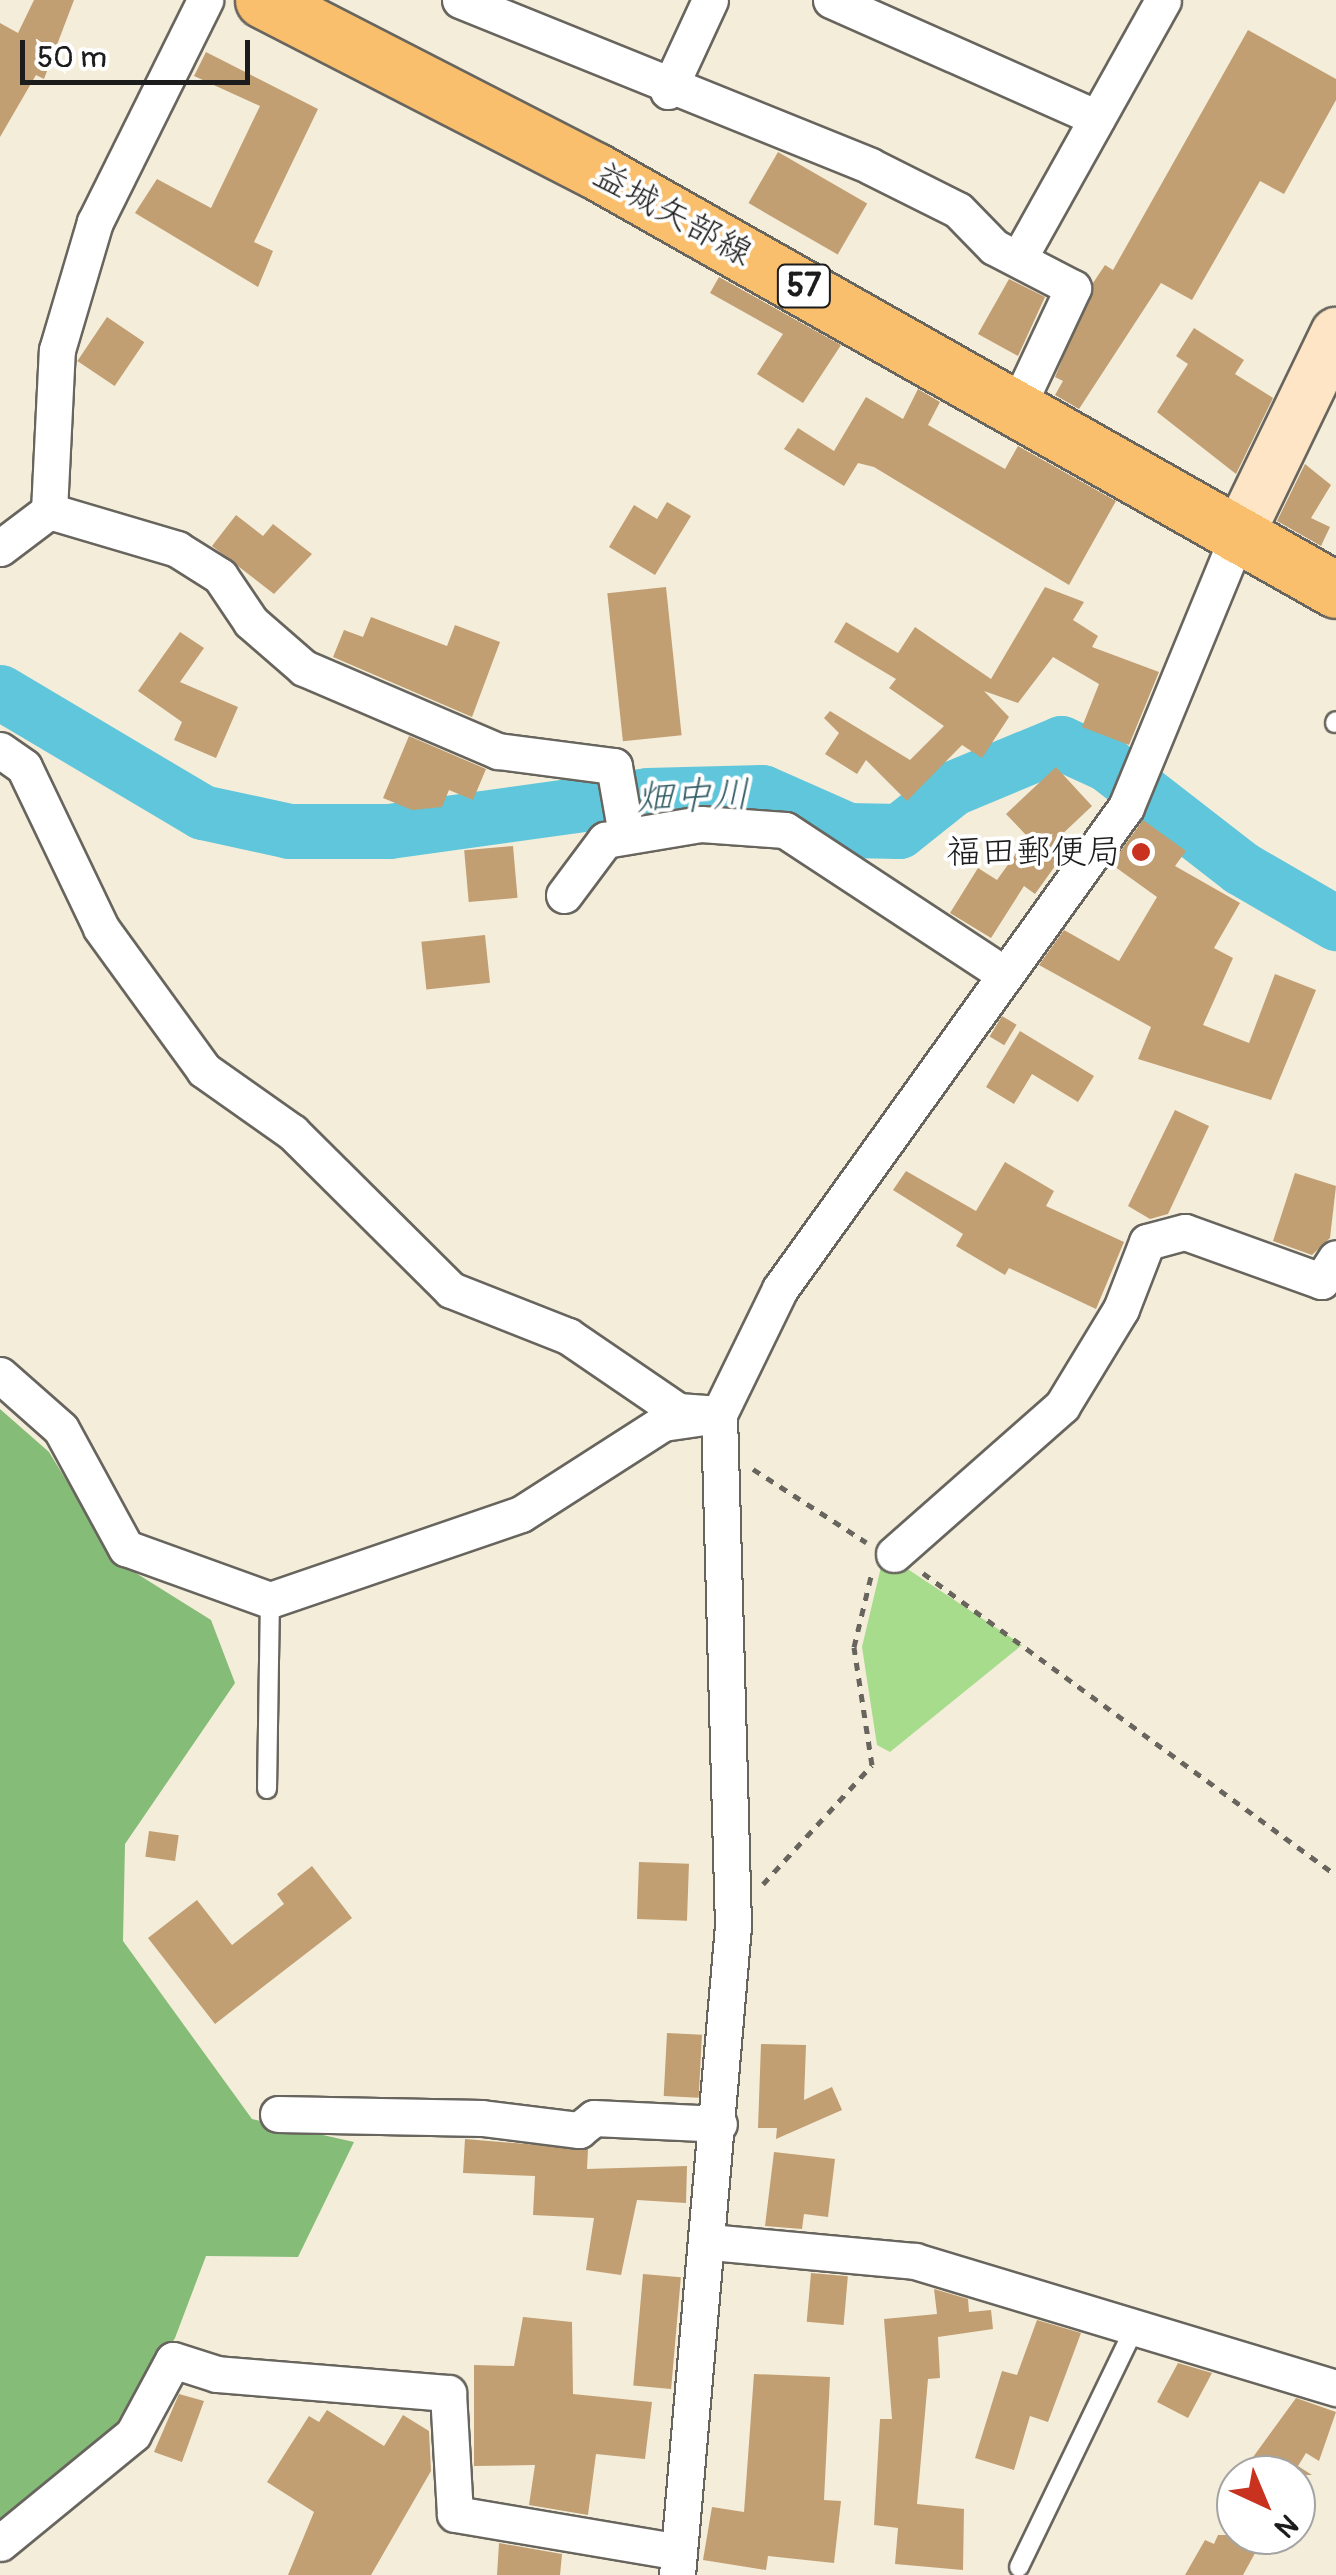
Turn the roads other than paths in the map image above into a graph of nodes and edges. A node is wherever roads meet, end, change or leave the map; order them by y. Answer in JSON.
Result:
{"nodes":[{"id":1,"x":205,"y":0,"type":"edge"},
{"id":2,"x":460,"y":0,"type":"edge"},
{"id":3,"x":710,"y":0,"type":"edge"},
{"id":4,"x":830,"y":0,"type":"edge"},
{"id":5,"x":1163,"y":0,"type":"edge"},
{"id":6,"x":288,"y":6,"type":"edge"},
{"id":7,"x":668,"y":91,"type":"junction"},
{"id":8,"x":1097,"y":118,"type":"junction"},
{"id":9,"x":1020,"y":258,"type":"junction"},
{"id":10,"x":1336,"y":333,"type":"edge"},
{"id":11,"x":1016,"y":409,"type":"junction"},
{"id":12,"x":49,"y":511,"type":"junction"},
{"id":13,"x":1237,"y":538,"type":"junction"},
{"id":14,"x":0,"y":548,"type":"edge"},
{"id":15,"x":1336,"y":590,"type":"edge"},
{"id":16,"x":0,"y":750,"type":"edge"},
{"id":17,"x":626,"y":828,"type":"junction"},
{"id":18,"x":564,"y":895,"type":"dead end"},
{"id":19,"x":1004,"y":973,"type":"junction"},
{"id":20,"x":1336,"y":1258,"type":"edge"},
{"id":21,"x":0,"y":1376,"type":"edge"},
{"id":22,"x":719,"y":1414,"type":"junction"},
{"id":23,"x":886,"y":1551,"type":"road end"},
{"id":24,"x":270,"y":1600,"type":"junction"},
{"id":25,"x":267,"y":1789,"type":"dead end"},
{"id":26,"x":278,"y":2114,"type":"dead end"},
{"id":27,"x":719,"y":2124,"type":"junction"},
{"id":28,"x":710,"y":2242,"type":"junction"},
{"id":29,"x":1135,"y":2327,"type":"junction"},
{"id":30,"x":1336,"y":2388,"type":"edge"},
{"id":31,"x":0,"y":2542,"type":"edge"},
{"id":32,"x":678,"y":2564,"type":"edge"},
{"id":33,"x":1019,"y":2567,"type":"dead end"}],
"edges":[{"from":1,"to":12,"type":"street"},
{"from":2,"to":7,"type":"street"},
{"from":3,"to":7,"type":"street"},
{"from":4,"to":8,"type":"street"},
{"from":5,"to":8,"type":"street"},
{"from":6,"to":11,"type":"main road","name":"益城矢部線","number":"57"},
{"from":7,"to":9,"type":"street"},
{"from":8,"to":9,"type":"street"},
{"from":9,"to":11,"type":"street"},
{"from":10,"to":13,"type":"street"},
{"from":11,"to":13,"type":"main road","name":"益城矢部線","number":"57"},
{"from":12,"to":14,"type":"street"},
{"from":12,"to":17,"type":"street"},
{"from":13,"to":15,"type":"main road","name":"益城矢部線","number":"57"},
{"from":13,"to":19,"type":"street"},
{"from":16,"to":22,"type":"street"},
{"from":17,"to":18,"type":"street"},
{"from":17,"to":19,"type":"street"},
{"from":19,"to":22,"type":"street"},
{"from":20,"to":23,"type":"street"},
{"from":21,"to":24,"type":"street"},
{"from":22,"to":24,"type":"street"},
{"from":22,"to":27,"type":"street"},
{"from":24,"to":25,"type":"lane"},
{"from":26,"to":27,"type":"street"},
{"from":27,"to":28,"type":"street"},
{"from":28,"to":29,"type":"street"},
{"from":28,"to":32,"type":"street"},
{"from":29,"to":30,"type":"street"},
{"from":29,"to":33,"type":"lane"},
{"from":31,"to":32,"type":"street"}]}
